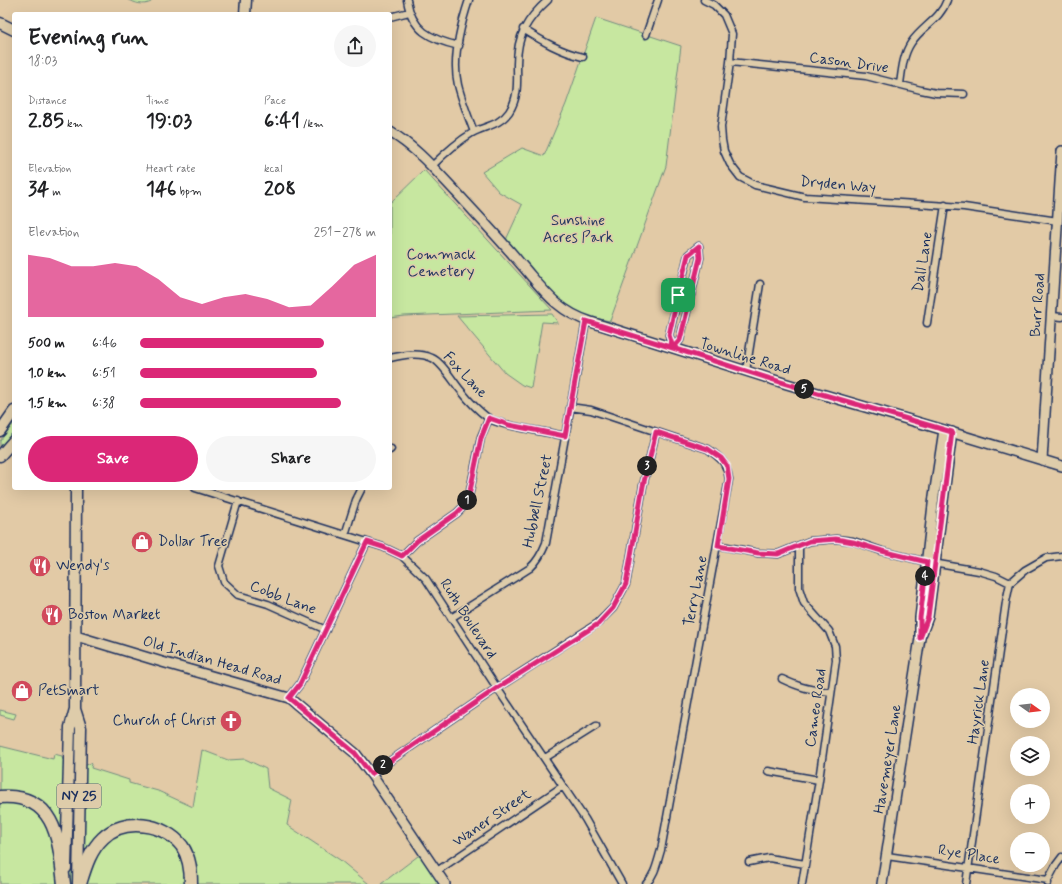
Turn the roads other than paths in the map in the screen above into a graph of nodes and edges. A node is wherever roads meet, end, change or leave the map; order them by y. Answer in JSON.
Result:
{"nodes":[{"id":1,"x":246,"y":0,"type":"edge"},
{"id":2,"x":407,"y":0,"type":"edge"},
{"id":3,"x":469,"y":0,"type":"edge"},
{"id":4,"x":548,"y":0,"type":"edge"},
{"id":5,"x":658,"y":0,"type":"edge"},
{"id":6,"x":704,"y":0,"type":"edge"},
{"id":7,"x":947,"y":0,"type":"edge"},
{"id":8,"x":245,"y":12,"type":"edge"},
{"id":9,"x":409,"y":12,"type":"junction"},
{"id":10,"x":392,"y":16,"type":"edge"},
{"id":11,"x":0,"y":23,"type":"edge"},
{"id":12,"x":12,"y":29,"type":"edge"},
{"id":13,"x":523,"y":29,"type":"junction"},
{"id":14,"x":646,"y":35,"type":"dead end"},
{"id":15,"x":459,"y":46,"type":"junction"},
{"id":16,"x":583,"y":57,"type":"dead end"},
{"id":17,"x":730,"y":62,"type":"junction"},
{"id":18,"x":900,"y":84,"type":"junction"},
{"id":19,"x":964,"y":94,"type":"dead end"},
{"id":20,"x":474,"y":132,"type":"junction"},
{"id":21,"x":392,"y":133,"type":"edge"},
{"id":22,"x":1062,"y":151,"type":"edge"},
{"id":23,"x":432,"y":166,"type":"junction"},
{"id":24,"x":945,"y":205,"type":"junction"},
{"id":25,"x":1058,"y":221,"type":"junction"},
{"id":26,"x":760,"y":284,"type":"dead end"},
{"id":27,"x":1052,"y":316,"type":"junction"},
{"id":28,"x":1062,"y":317,"type":"edge"},
{"id":29,"x":586,"y":321,"type":"junction"},
{"id":30,"x":927,"y":324,"type":"dead end"},
{"id":31,"x":673,"y":348,"type":"junction"},
{"id":32,"x":392,"y":358,"type":"edge"},
{"id":33,"x":746,"y":372,"type":"junction"},
{"id":34,"x":570,"y":407,"type":"junction"},
{"id":35,"x":12,"y":414,"type":"edge"},
{"id":36,"x":489,"y":418,"type":"junction"},
{"id":37,"x":0,"y":431,"type":"edge"},
{"id":38,"x":948,"y":431,"type":"junction"},
{"id":39,"x":656,"y":432,"type":"junction"},
{"id":40,"x":565,"y":436,"type":"junction"},
{"id":41,"x":12,"y":442,"type":"edge"},
{"id":42,"x":0,"y":456,"type":"edge"},
{"id":43,"x":1042,"y":460,"type":"junction"},
{"id":44,"x":1062,"y":466,"type":"edge"},
{"id":45,"x":76,"y":490,"type":"edge"},
{"id":46,"x":202,"y":490,"type":"edge"},
{"id":47,"x":361,"y":490,"type":"edge"},
{"id":48,"x":238,"y":501,"type":"junction"},
{"id":49,"x":345,"y":535,"type":"junction"},
{"id":50,"x":367,"y":542,"type":"junction"},
{"id":51,"x":718,"y":546,"type":"junction"},
{"id":52,"x":799,"y":546,"type":"junction"},
{"id":53,"x":402,"y":556,"type":"junction"},
{"id":54,"x":1062,"y":556,"type":"edge"},
{"id":55,"x":931,"y":562,"type":"junction"},
{"id":56,"x":1010,"y":584,"type":"junction"},
{"id":57,"x":451,"y":618,"type":"junction"},
{"id":58,"x":326,"y":630,"type":"junction"},
{"id":59,"x":76,"y":636,"type":"junction"},
{"id":60,"x":782,"y":679,"type":"dead end"},
{"id":61,"x":497,"y":688,"type":"junction"},
{"id":62,"x":831,"y":692,"type":"junction"},
{"id":63,"x":289,"y":698,"type":"junction"},
{"id":64,"x":75,"y":709,"type":"junction"},
{"id":65,"x":596,"y":726,"type":"dead end"},
{"id":66,"x":545,"y":758,"type":"junction"},
{"id":67,"x":768,"y":771,"type":"dead end"},
{"id":68,"x":371,"y":774,"type":"junction"},
{"id":69,"x":819,"y":780,"type":"junction"},
{"id":70,"x":563,"y":786,"type":"junction"},
{"id":71,"x":0,"y":797,"type":"edge"},
{"id":72,"x":887,"y":856,"type":"junction"},
{"id":73,"x":1062,"y":857,"type":"edge"},
{"id":74,"x":749,"y":862,"type":"dead end"},
{"id":75,"x":805,"y":864,"type":"junction"},
{"id":76,"x":969,"y":868,"type":"junction"},
{"id":77,"x":437,"y":871,"type":"junction"},
{"id":78,"x":1048,"y":882,"type":"edge"},
{"id":79,"x":65,"y":884,"type":"edge"},
{"id":80,"x":79,"y":884,"type":"edge"},
{"id":81,"x":191,"y":884,"type":"edge"},
{"id":82,"x":445,"y":884,"type":"edge"},
{"id":83,"x":622,"y":884,"type":"edge"},
{"id":84,"x":646,"y":884,"type":"edge"},
{"id":85,"x":802,"y":884,"type":"edge"},
{"id":86,"x":882,"y":884,"type":"edge"},
{"id":87,"x":966,"y":884,"type":"edge"}],
"edges":[{"from":1,"to":8,"type":"main road"},
{"from":2,"to":9,"type":"street"},
{"from":3,"to":15,"type":"street"},
{"from":4,"to":13,"type":"street"},
{"from":5,"to":14,"type":"street"},
{"from":6,"to":17,"type":"street","name":"Dryden Way"},
{"from":7,"to":18,"type":"street"},
{"from":9,"to":10,"type":"street"},
{"from":9,"to":15,"type":"street"},
{"from":11,"to":12,"type":"main road"},
{"from":13,"to":16,"type":"street"},
{"from":13,"to":20,"type":"street"},
{"from":15,"to":20,"type":"street"},
{"from":17,"to":18,"type":"street","name":"Cason Drive"},
{"from":17,"to":24,"type":"street","name":"Dryden Way"},
{"from":18,"to":19,"type":"street","name":"Cason Drive"},
{"from":20,"to":23,"type":"street"},
{"from":21,"to":23,"type":"street","name":"Townline Road"},
{"from":22,"to":25,"type":"street","name":"Burr Road"},
{"from":23,"to":29,"type":"street","name":"Townline Road"},
{"from":24,"to":25,"type":"street","name":"Dryden Way"},
{"from":24,"to":30,"type":"street","name":"Dall Lane"},
{"from":25,"to":27,"type":"street","name":"Burr Road"},
{"from":26,"to":33,"type":"street"},
{"from":27,"to":28,"type":"street"},
{"from":27,"to":43,"type":"street","name":"Burr Road"},
{"from":29,"to":31,"type":"street","name":"Townline Road"},
{"from":29,"to":34,"type":"street","name":"Hubbell Street"},
{"from":31,"to":31,"type":"street"},
{"from":31,"to":33,"type":"street","name":"Townline Road"},
{"from":32,"to":36,"type":"street","name":"Fox Lane"},
{"from":33,"to":38,"type":"street","name":"Townline Road"},
{"from":34,"to":39,"type":"street","name":"Terry Lane"},
{"from":34,"to":40,"type":"street","name":"Hubbell Street"},
{"from":35,"to":37,"type":"main road"},
{"from":36,"to":40,"type":"street","name":"Fox Lane"},
{"from":36,"to":53,"type":"street"},
{"from":38,"to":43,"type":"street","name":"Townline Road"},
{"from":38,"to":55,"type":"street","name":"Havemeyer Lane"},
{"from":39,"to":51,"type":"street","name":"Terry Lane"},
{"from":39,"to":61,"type":"street"},
{"from":40,"to":57,"type":"street","name":"Hubbell Street"},
{"from":41,"to":42,"type":"main road"},
{"from":43,"to":44,"type":"street","name":"Townline Road"},
{"from":45,"to":59,"type":"main road","number":"NY 25"},
{"from":46,"to":48,"type":"street","name":"Ruth Boulevard"},
{"from":47,"to":49,"type":"street"},
{"from":48,"to":49,"type":"street","name":"Ruth Boulevard"},
{"from":48,"to":58,"type":"street","name":"Cobb Lane"},
{"from":49,"to":50,"type":"street","name":"Ruth Boulevard"},
{"from":50,"to":53,"type":"street","name":"Ruth Boulevard"},
{"from":50,"to":58,"type":"street"},
{"from":51,"to":52,"type":"street"},
{"from":51,"to":84,"type":"street","name":"Terry Lane"},
{"from":52,"to":55,"type":"street"},
{"from":52,"to":62,"type":"street","name":"Cameo Road"},
{"from":53,"to":57,"type":"street","name":"Ruth Boulevard"},
{"from":54,"to":56,"type":"street"},
{"from":55,"to":56,"type":"street"},
{"from":55,"to":72,"type":"street","name":"Havemeyer Lane"},
{"from":56,"to":76,"type":"street","name":"Hayrick Lane"},
{"from":57,"to":61,"type":"street","name":"Ruth Boulevard"},
{"from":58,"to":63,"type":"street"},
{"from":59,"to":63,"type":"street","name":"Old Indian Head Road"},
{"from":59,"to":64,"type":"main road","number":"NY 25"},
{"from":60,"to":62,"type":"street"},
{"from":61,"to":66,"type":"street","name":"Ruth Boulevard"},
{"from":61,"to":68,"type":"street"},
{"from":62,"to":69,"type":"street","name":"Cameo Road"},
{"from":63,"to":68,"type":"street","name":"Old Indian Head Road"},
{"from":64,"to":79,"type":"main road","number":"NY 25"},
{"from":64,"to":80,"type":"main road","number":"NY 25"},
{"from":65,"to":66,"type":"street"},
{"from":66,"to":70,"type":"street","name":"Ruth Boulevard"},
{"from":67,"to":69,"type":"street"},
{"from":68,"to":77,"type":"street","name":"Old Indian Head Road"},
{"from":69,"to":75,"type":"street","name":"Cameo Road"},
{"from":70,"to":77,"type":"street","name":"Waner Street"},
{"from":70,"to":83,"type":"street","name":"Ruth Boulevard"},
{"from":71,"to":79,"type":"highway"},
{"from":72,"to":76,"type":"street","name":"Rye Place"},
{"from":72,"to":86,"type":"street","name":"Havemeyer Lane"},
{"from":73,"to":78,"type":"street"},
{"from":74,"to":75,"type":"street"},
{"from":75,"to":85,"type":"street","name":"Cameo Road"},
{"from":76,"to":78,"type":"street","name":"Rye Place"},
{"from":76,"to":87,"type":"street","name":"Hayrick Lane"},
{"from":77,"to":82,"type":"street","name":"Old Indian Head Road"},
{"from":80,"to":81,"type":"highway"}]}
